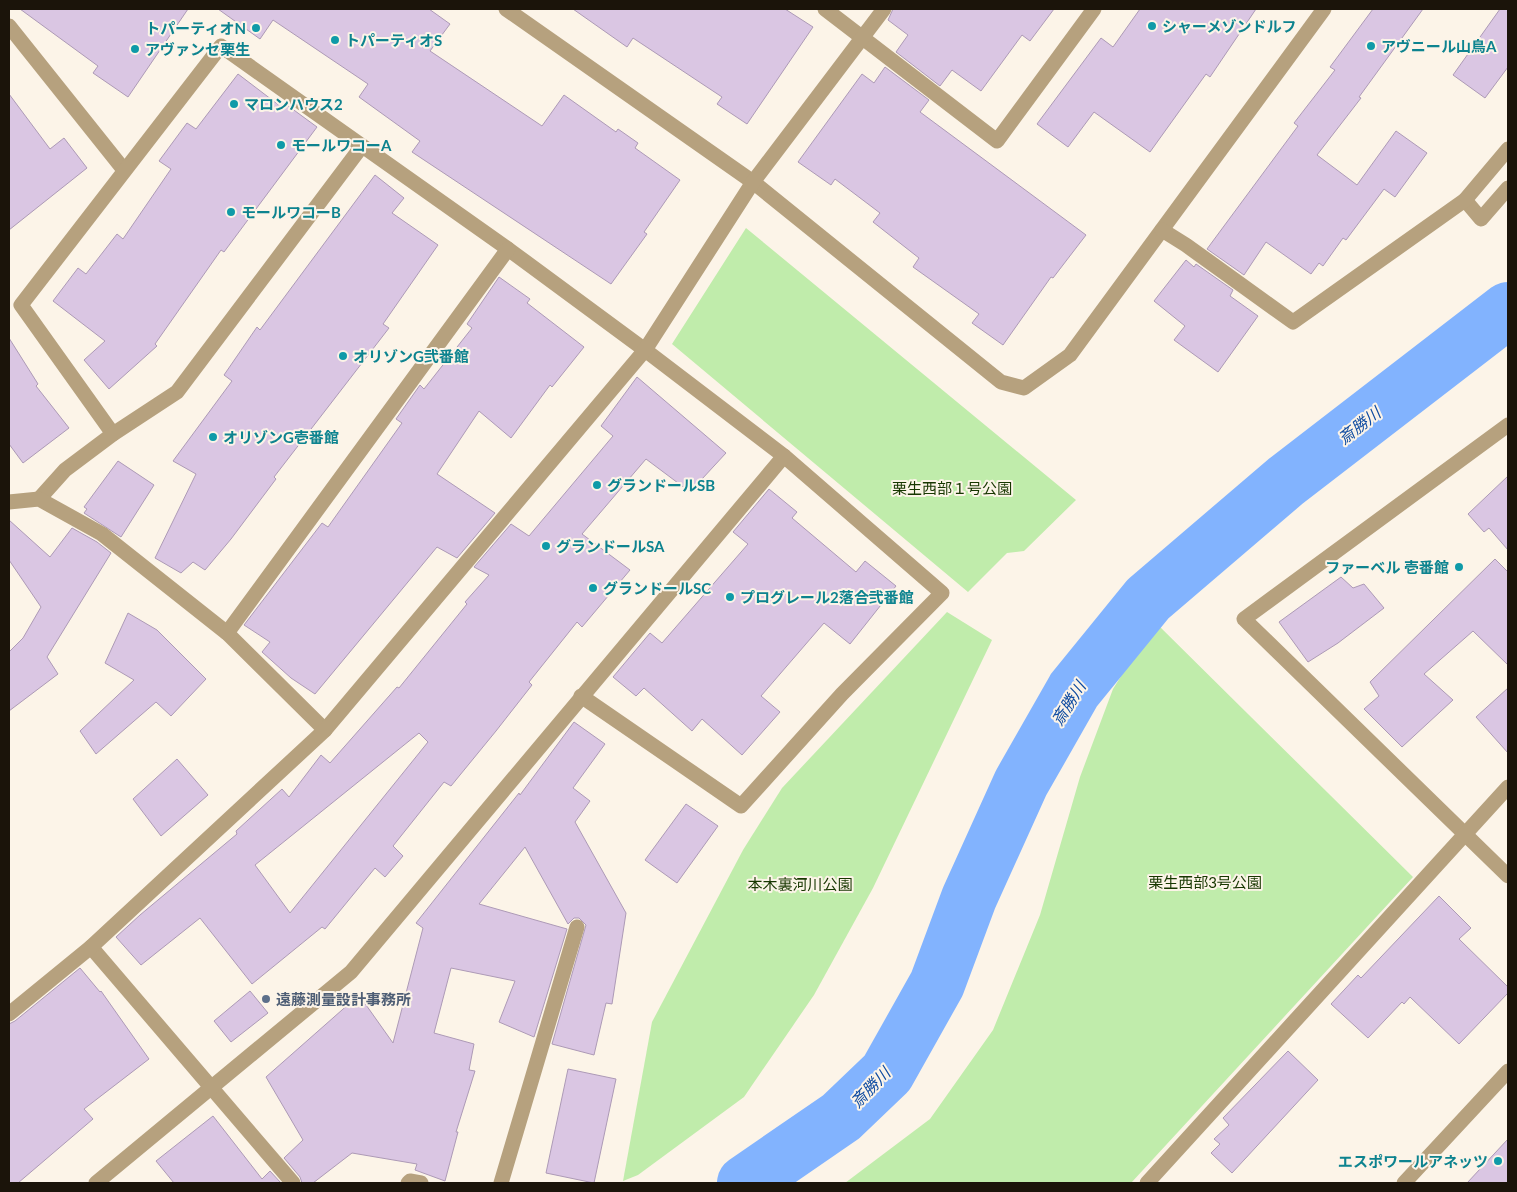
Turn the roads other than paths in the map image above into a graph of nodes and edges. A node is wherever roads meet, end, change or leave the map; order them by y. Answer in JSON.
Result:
{"nodes":[{"id":1,"x":506,"y":9,"type":"edge"},
{"id":2,"x":825,"y":9,"type":"edge"},
{"id":3,"x":884,"y":9,"type":"edge"},
{"id":4,"x":1094,"y":9,"type":"edge"},
{"id":5,"x":1324,"y":9,"type":"edge"},
{"id":6,"x":9,"y":26,"type":"edge"},
{"id":7,"x":863,"y":38,"type":"junction"},
{"id":8,"x":362,"y":146,"type":"junction"},
{"id":9,"x":1508,"y":149,"type":"edge"},
{"id":10,"x":124,"y":170,"type":"junction"},
{"id":11,"x":753,"y":182,"type":"junction"},
{"id":12,"x":1508,"y":188,"type":"edge"},
{"id":13,"x":1465,"y":200,"type":"junction"},
{"id":14,"x":1162,"y":230,"type":"junction"},
{"id":15,"x":508,"y":248,"type":"junction"},
{"id":16,"x":645,"y":350,"type":"junction"},
{"id":17,"x":1508,"y":425,"type":"edge"},
{"id":18,"x":113,"y":434,"type":"junction"},
{"id":19,"x":784,"y":456,"type":"junction"},
{"id":20,"x":39,"y":499,"type":"junction"},
{"id":21,"x":9,"y":502,"type":"edge"},
{"id":22,"x":227,"y":633,"type":"junction"},
{"id":23,"x":581,"y":696,"type":"junction"},
{"id":24,"x":325,"y":730,"type":"junction"},
{"id":25,"x":1508,"y":787,"type":"edge"},
{"id":26,"x":1465,"y":834,"type":"junction"},
{"id":27,"x":1508,"y":876,"type":"edge"},
{"id":28,"x":577,"y":927,"type":"dead end"},
{"id":29,"x":91,"y":947,"type":"junction"},
{"id":30,"x":9,"y":1014,"type":"edge"},
{"id":31,"x":1508,"y":1071,"type":"edge"},
{"id":32,"x":212,"y":1086,"type":"junction"},
{"id":33,"x":96,"y":1183,"type":"edge"},
{"id":34,"x":293,"y":1183,"type":"edge"},
{"id":35,"x":408,"y":1183,"type":"edge"},
{"id":36,"x":420,"y":1183,"type":"edge"},
{"id":37,"x":501,"y":1183,"type":"edge"},
{"id":38,"x":1146,"y":1183,"type":"edge"},
{"id":39,"x":1404,"y":1183,"type":"edge"}],
"edges":[{"from":1,"to":11,"type":"street"},
{"from":2,"to":7,"type":"street"},
{"from":3,"to":7,"type":"street"},
{"from":4,"to":7,"type":"street"},
{"from":5,"to":14,"type":"street"},
{"from":6,"to":10,"type":"street"},
{"from":7,"to":11,"type":"street"},
{"from":8,"to":10,"type":"street"},
{"from":8,"to":15,"type":"street"},
{"from":8,"to":18,"type":"street"},
{"from":9,"to":13,"type":"street"},
{"from":10,"to":18,"type":"street"},
{"from":11,"to":14,"type":"street"},
{"from":11,"to":16,"type":"street"},
{"from":12,"to":13,"type":"street"},
{"from":13,"to":14,"type":"street"},
{"from":15,"to":16,"type":"street"},
{"from":15,"to":22,"type":"street"},
{"from":16,"to":19,"type":"street"},
{"from":16,"to":24,"type":"street"},
{"from":17,"to":26,"type":"street"},
{"from":18,"to":20,"type":"street"},
{"from":19,"to":23,"type":"street"},
{"from":19,"to":23,"type":"street"},
{"from":20,"to":21,"type":"street"},
{"from":20,"to":22,"type":"street"},
{"from":22,"to":24,"type":"street"},
{"from":23,"to":32,"type":"street"},
{"from":24,"to":29,"type":"street"},
{"from":25,"to":26,"type":"street"},
{"from":26,"to":27,"type":"street"},
{"from":26,"to":38,"type":"street"},
{"from":28,"to":37,"type":"street"},
{"from":29,"to":30,"type":"street"},
{"from":29,"to":32,"type":"street"},
{"from":31,"to":39,"type":"street"},
{"from":32,"to":33,"type":"street"},
{"from":32,"to":34,"type":"street"},
{"from":35,"to":36,"type":"street"}]}
